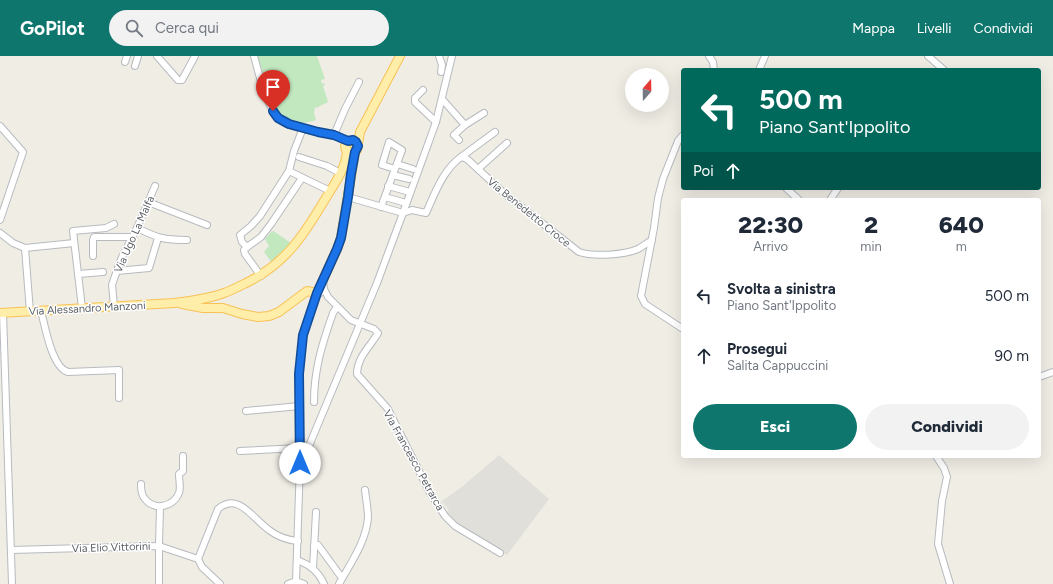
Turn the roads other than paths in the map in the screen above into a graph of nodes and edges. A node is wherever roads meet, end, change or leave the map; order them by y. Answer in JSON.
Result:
{"nodes":[{"id":1,"x":138,"y":56,"type":"edge"},
{"id":2,"x":157,"y":56,"type":"edge"},
{"id":3,"x":195,"y":56,"type":"edge"},
{"id":4,"x":254,"y":56,"type":"edge"},
{"id":5,"x":400,"y":56,"type":"edge"},
{"id":6,"x":439,"y":56,"type":"edge"},
{"id":7,"x":452,"y":56,"type":"edge"},
{"id":8,"x":709,"y":56,"type":"edge"},
{"id":9,"x":765,"y":56,"type":"edge"},
{"id":10,"x":928,"y":56,"type":"edge"},
{"id":11,"x":135,"y":66,"type":"dead end"},
{"id":12,"x":714,"y":68,"type":"edge"},
{"id":13,"x":759,"y":68,"type":"edge"},
{"id":14,"x":942,"y":68,"type":"edge"},
{"id":15,"x":441,"y":72,"type":"dead end"},
{"id":16,"x":359,"y":82,"type":"dead end"},
{"id":17,"x":423,"y":90,"type":"dead end"},
{"id":18,"x":442,"y":99,"type":"junction"},
{"id":19,"x":484,"y":113,"type":"dead end"},
{"id":20,"x":436,"y":122,"type":"junction"},
{"id":21,"x":465,"y":124,"type":"junction"},
{"id":22,"x":0,"y":126,"type":"edge"},
{"id":23,"x":303,"y":128,"type":"junction"},
{"id":24,"x":495,"y":132,"type":"dead end"},
{"id":25,"x":336,"y":136,"type":"junction"},
{"id":26,"x":681,"y":137,"type":"edge"},
{"id":27,"x":459,"y":140,"type":"dead end"},
{"id":28,"x":507,"y":143,"type":"dead end"},
{"id":29,"x":351,"y":146,"type":"junction"},
{"id":30,"x":299,"y":157,"type":"dead end"},
{"id":31,"x":460,"y":157,"type":"junction"},
{"id":32,"x":413,"y":169,"type":"dead end"},
{"id":33,"x":478,"y":169,"type":"junction"},
{"id":34,"x":395,"y":170,"type":"junction"},
{"id":35,"x":288,"y":171,"type":"junction"},
{"id":36,"x":340,"y":173,"type":"junction"},
{"id":37,"x":302,"y":178,"type":"junction"},
{"id":38,"x":409,"y":179,"type":"dead end"},
{"id":39,"x":155,"y":186,"type":"dead end"},
{"id":40,"x":388,"y":186,"type":"junction"},
{"id":41,"x":788,"y":190,"type":"edge"},
{"id":42,"x":330,"y":191,"type":"junction"},
{"id":43,"x":410,"y":192,"type":"junction"},
{"id":44,"x":348,"y":197,"type":"junction"},
{"id":45,"x":384,"y":197,"type":"junction"},
{"id":46,"x":797,"y":198,"type":"edge"},
{"id":47,"x":3,"y":202,"type":"edge"},
{"id":48,"x":148,"y":202,"type":"junction"},
{"id":49,"x":406,"y":203,"type":"junction"},
{"id":50,"x":381,"y":207,"type":"junction"},
{"id":51,"x":403,"y":213,"type":"junction"},
{"id":52,"x":0,"y":220,"type":"edge"},
{"id":53,"x":114,"y":224,"type":"dead end"},
{"id":54,"x":207,"y":225,"type":"dead end"},
{"id":55,"x":106,"y":228,"type":"junction"},
{"id":56,"x":137,"y":228,"type":"junction"},
{"id":57,"x":0,"y":233,"type":"edge"},
{"id":58,"x":106,"y":237,"type":"junction"},
{"id":59,"x":132,"y":237,"type":"junction"},
{"id":60,"x":158,"y":238,"type":"junction"},
{"id":61,"x":186,"y":240,"type":"dead end"},
{"id":62,"x":652,"y":240,"type":"junction"},
{"id":63,"x":74,"y":243,"type":"junction"},
{"id":64,"x":247,"y":247,"type":"junction"},
{"id":65,"x":25,"y":248,"type":"junction"},
{"id":66,"x":93,"y":256,"type":"dead end"},
{"id":67,"x":117,"y":271,"type":"junction"},
{"id":68,"x":104,"y":272,"type":"dead end"},
{"id":69,"x":78,"y":274,"type":"junction"},
{"id":70,"x":261,"y":276,"type":"junction"},
{"id":71,"x":322,"y":280,"type":"junction"},
{"id":72,"x":307,"y":291,"type":"junction"},
{"id":73,"x":226,"y":293,"type":"junction"},
{"id":74,"x":317,"y":293,"type":"junction"},
{"id":75,"x":328,"y":297,"type":"junction"},
{"id":76,"x":193,"y":303,"type":"junction"},
{"id":77,"x":114,"y":306,"type":"junction"},
{"id":78,"x":337,"y":306,"type":"junction"},
{"id":79,"x":82,"y":308,"type":"junction"},
{"id":80,"x":223,"y":308,"type":"junction"},
{"id":81,"x":41,"y":311,"type":"junction"},
{"id":82,"x":30,"y":312,"type":"junction"},
{"id":83,"x":2,"y":313,"type":"edge"},
{"id":84,"x":359,"y":323,"type":"junction"},
{"id":85,"x":681,"y":328,"type":"edge"},
{"id":86,"x":1053,"y":372,"type":"edge"},
{"id":87,"x":1041,"y":376,"type":"edge"},
{"id":88,"x":119,"y":398,"type":"dead end"},
{"id":89,"x":314,"y":402,"type":"dead end"},
{"id":90,"x":300,"y":406,"type":"junction"},
{"id":91,"x":246,"y":411,"type":"dead end"},
{"id":92,"x":300,"y":448,"type":"junction"},
{"id":93,"x":240,"y":451,"type":"dead end"},
{"id":94,"x":183,"y":456,"type":"dead end"},
{"id":95,"x":937,"y":458,"type":"edge"},
{"id":96,"x":300,"y":463,"type":"junction"},
{"id":97,"x":141,"y":484,"type":"dead end"},
{"id":98,"x":365,"y":490,"type":"dead end"},
{"id":99,"x":160,"y":507,"type":"junction"},
{"id":100,"x":316,"y":512,"type":"dead end"},
{"id":101,"x":298,"y":541,"type":"junction"},
{"id":102,"x":159,"y":546,"type":"junction"},
{"id":103,"x":314,"y":546,"type":"junction"},
{"id":104,"x":11,"y":550,"type":"junction"},
{"id":105,"x":500,"y":553,"type":"dead end"},
{"id":106,"x":198,"y":559,"type":"junction"},
{"id":107,"x":297,"y":560,"type":"junction"},
{"id":108,"x":313,"y":568,"type":"junction"},
{"id":109,"x":296,"y":581,"type":"junction"},
{"id":110,"x":340,"y":581,"type":"edge"},
{"id":111,"x":12,"y":584,"type":"edge"},
{"id":112,"x":159,"y":584,"type":"edge"},
{"id":113,"x":220,"y":584,"type":"edge"},
{"id":114,"x":288,"y":584,"type":"edge"},
{"id":115,"x":304,"y":584,"type":"edge"},
{"id":116,"x":324,"y":584,"type":"edge"},
{"id":117,"x":950,"y":584,"type":"edge"}],
"edges":[{"from":1,"to":11,"type":"street"},
{"from":2,"to":3,"type":"street"},
{"from":4,"to":23,"type":"street"},
{"from":5,"to":29,"type":"main road"},
{"from":6,"to":15,"type":"street"},
{"from":7,"to":18,"type":"street"},
{"from":8,"to":12,"type":"street"},
{"from":9,"to":13,"type":"street"},
{"from":10,"to":14,"type":"street"},
{"from":16,"to":25,"type":"street"},
{"from":17,"to":20,"type":"street"},
{"from":18,"to":20,"type":"street"},
{"from":18,"to":21,"type":"street"},
{"from":19,"to":21,"type":"street"},
{"from":20,"to":43,"type":"street"},
{"from":21,"to":27,"type":"street"},
{"from":22,"to":47,"type":"street"},
{"from":23,"to":25,"type":"street"},
{"from":23,"to":35,"type":"street"},
{"from":24,"to":31,"type":"street"},
{"from":25,"to":29,"type":"street"},
{"from":26,"to":62,"type":"street"},
{"from":28,"to":33,"type":"street"},
{"from":29,"to":36,"type":"main road"},
{"from":29,"to":44,"type":"main road"},
{"from":30,"to":36,"type":"street"},
{"from":31,"to":33,"type":"street","name":"Via Benedetto Croce"},
{"from":31,"to":51,"type":"street"},
{"from":32,"to":34,"type":"street"},
{"from":33,"to":62,"type":"street","name":"Via Benedetto Croce"},
{"from":34,"to":34,"type":"street"},
{"from":34,"to":38,"type":"street"},
{"from":34,"to":40,"type":"street"},
{"from":35,"to":37,"type":"street"},
{"from":35,"to":64,"type":"street"},
{"from":36,"to":42,"type":"main road"},
{"from":37,"to":42,"type":"street"},
{"from":37,"to":64,"type":"street"},
{"from":39,"to":48,"type":"street","name":"Via Ugo La Malfa"},
{"from":40,"to":43,"type":"street"},
{"from":40,"to":45,"type":"street"},
{"from":41,"to":46,"type":"street"},
{"from":42,"to":70,"type":"main road"},
{"from":43,"to":49,"type":"street"},
{"from":44,"to":50,"type":"street"},
{"from":44,"to":71,"type":"main road"},
{"from":45,"to":49,"type":"street"},
{"from":45,"to":50,"type":"street"},
{"from":47,"to":52,"type":"street"},
{"from":48,"to":54,"type":"street"},
{"from":48,"to":56,"type":"street","name":"Via Ugo La Malfa"},
{"from":49,"to":51,"type":"street"},
{"from":50,"to":51,"type":"street"},
{"from":51,"to":84,"type":"street"},
{"from":53,"to":55,"type":"street"},
{"from":55,"to":58,"type":"street"},
{"from":55,"to":63,"type":"street"},
{"from":56,"to":59,"type":"street","name":"Via Ugo La Malfa"},
{"from":56,"to":60,"type":"street"},
{"from":57,"to":65,"type":"street"},
{"from":58,"to":59,"type":"street"},
{"from":58,"to":66,"type":"street"},
{"from":59,"to":67,"type":"street","name":"Via Ugo La Malfa"},
{"from":60,"to":61,"type":"street"},
{"from":60,"to":67,"type":"street"},
{"from":62,"to":85,"type":"street"},
{"from":63,"to":65,"type":"street"},
{"from":63,"to":69,"type":"street"},
{"from":64,"to":70,"type":"street"},
{"from":65,"to":82,"type":"street"},
{"from":67,"to":77,"type":"street","name":"Via Ugo La Malfa"},
{"from":68,"to":69,"type":"street"},
{"from":69,"to":79,"type":"street"},
{"from":70,"to":73,"type":"main road"},
{"from":71,"to":72,"type":"main road","name":"Via Alessandro Manzoni"},
{"from":71,"to":74,"type":"main road"},
{"from":71,"to":75,"type":"street"},
{"from":72,"to":74,"type":"main road"},
{"from":72,"to":80,"type":"main road","name":"Via Alessandro Manzoni"},
{"from":73,"to":76,"type":"main road"},
{"from":73,"to":80,"type":"main road"},
{"from":74,"to":75,"type":"street","name":"Via Francesco Petrarca"},
{"from":74,"to":90,"type":"street"},
{"from":75,"to":78,"type":"street","name":"Via Francesco Petrarca"},
{"from":76,"to":77,"type":"main road","name":"Via Alessandro Manzoni"},
{"from":76,"to":80,"type":"main road","name":"Via Alessandro Manzoni"},
{"from":77,"to":79,"type":"main road","name":"Via Alessandro Manzoni"},
{"from":78,"to":84,"type":"street","name":"Via Francesco Petrarca"},
{"from":78,"to":89,"type":"street"},
{"from":79,"to":81,"type":"main road","name":"Via Alessandro Manzoni"},
{"from":81,"to":82,"type":"main road","name":"Via Alessandro Manzoni"},
{"from":81,"to":88,"type":"street"},
{"from":82,"to":83,"type":"main road","name":"Via Alessandro Manzoni"},
{"from":83,"to":104,"type":"street"},
{"from":84,"to":96,"type":"street"},
{"from":84,"to":105,"type":"street","name":"Via Francesco Petrarca"},
{"from":86,"to":87,"type":"street"},
{"from":90,"to":91,"type":"street"},
{"from":90,"to":92,"type":"street"},
{"from":92,"to":93,"type":"street"},
{"from":92,"to":96,"type":"street"},
{"from":94,"to":99,"type":"street"},
{"from":95,"to":117,"type":"street"},
{"from":96,"to":101,"type":"street"},
{"from":97,"to":99,"type":"street"},
{"from":98,"to":110,"type":"street"},
{"from":99,"to":102,"type":"street"},
{"from":100,"to":103,"type":"street"},
{"from":101,"to":106,"type":"street"},
{"from":101,"to":107,"type":"street"},
{"from":102,"to":104,"type":"street","name":"Via Elio Vittorini"},
{"from":102,"to":106,"type":"street","name":"Via Elio Vittorini"},
{"from":102,"to":112,"type":"street"},
{"from":103,"to":108,"type":"street"},
{"from":103,"to":110,"type":"street"},
{"from":104,"to":111,"type":"street"},
{"from":106,"to":113,"type":"street"},
{"from":107,"to":108,"type":"street"},
{"from":107,"to":109,"type":"street"},
{"from":108,"to":116,"type":"street"},
{"from":109,"to":114,"type":"street"},
{"from":109,"to":115,"type":"street"}]}
